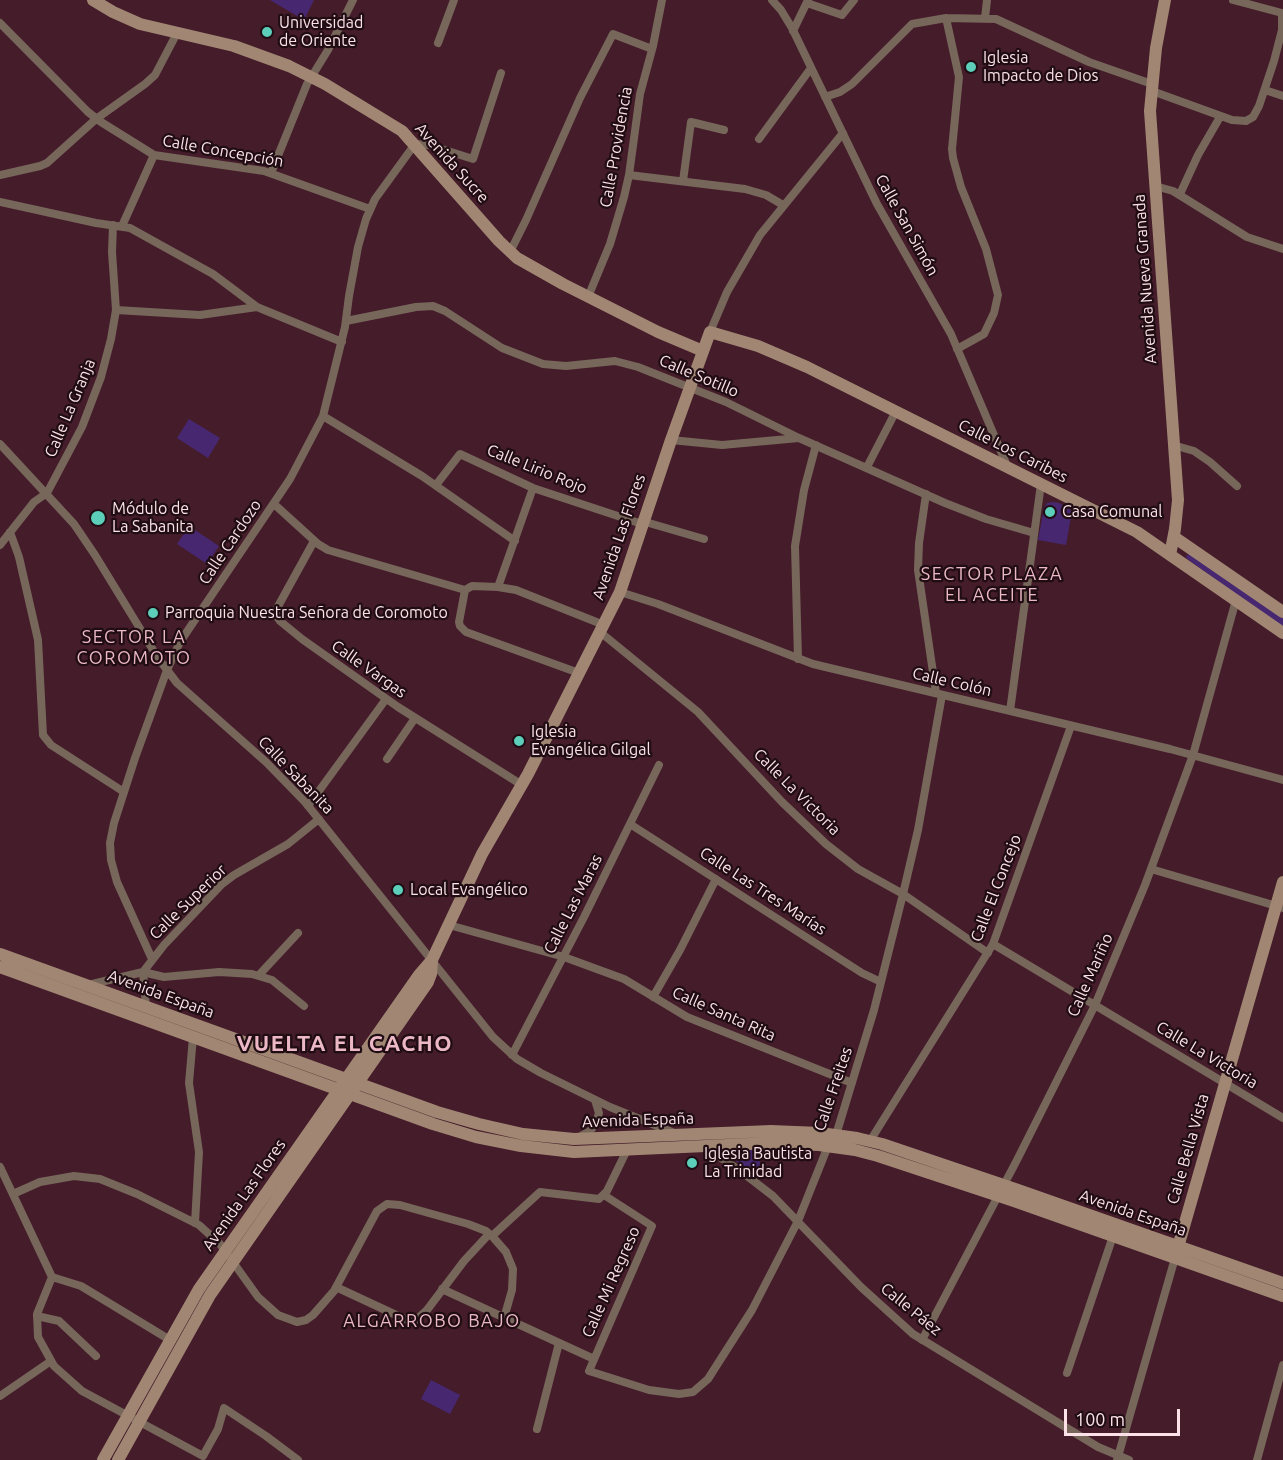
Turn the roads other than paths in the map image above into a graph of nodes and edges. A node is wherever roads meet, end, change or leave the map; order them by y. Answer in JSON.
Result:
{"nodes":[{"id":1,"x":93,"y":0,"type":"edge"},
{"id":2,"x":353,"y":0,"type":"edge"},
{"id":3,"x":454,"y":0,"type":"edge"},
{"id":4,"x":663,"y":0,"type":"edge"},
{"id":5,"x":772,"y":0,"type":"edge"},
{"id":6,"x":854,"y":0,"type":"edge"},
{"id":7,"x":987,"y":0,"type":"edge"},
{"id":8,"x":1165,"y":0,"type":"edge"},
{"id":9,"x":1233,"y":0,"type":"edge"},
{"id":10,"x":807,"y":1,"type":"edge"},
{"id":11,"x":946,"y":18,"type":"junction"},
{"id":12,"x":985,"y":18,"type":"junction"},
{"id":13,"x":2,"y":26,"type":"edge"},
{"id":14,"x":793,"y":31,"type":"junction"},
{"id":15,"x":177,"y":33,"type":"junction"},
{"id":16,"x":438,"y":43,"type":"dead end"},
{"id":17,"x":652,"y":49,"type":"junction"},
{"id":18,"x":811,"y":68,"type":"junction"},
{"id":19,"x":501,"y":73,"type":"dead end"},
{"id":20,"x":312,"y":77,"type":"junction"},
{"id":21,"x":1152,"y":87,"type":"junction"},
{"id":22,"x":1265,"y":90,"type":"junction"},
{"id":23,"x":1283,"y":96,"type":"edge"},
{"id":24,"x":825,"y":97,"type":"junction"},
{"id":25,"x":1220,"y":117,"type":"junction"},
{"id":26,"x":96,"y":119,"type":"junction"},
{"id":27,"x":724,"y":130,"type":"dead end"},
{"id":28,"x":843,"y":133,"type":"junction"},
{"id":29,"x":759,"y":139,"type":"dead end"},
{"id":30,"x":415,"y":144,"type":"junction"},
{"id":31,"x":154,"y":155,"type":"junction"},
{"id":32,"x":271,"y":173,"type":"junction"},
{"id":33,"x":0,"y":175,"type":"edge"},
{"id":34,"x":629,"y":175,"type":"junction"},
{"id":35,"x":684,"y":181,"type":"junction"},
{"id":36,"x":1155,"y":186,"type":"junction"},
{"id":37,"x":1180,"y":194,"type":"junction"},
{"id":38,"x":0,"y":202,"type":"edge"},
{"id":39,"x":783,"y":205,"type":"junction"},
{"id":40,"x":370,"y":208,"type":"junction"},
{"id":41,"x":117,"y":225,"type":"junction"},
{"id":42,"x":1283,"y":249,"type":"edge"},
{"id":43,"x":510,"y":252,"type":"junction"},
{"id":44,"x":588,"y":297,"type":"junction"},
{"id":45,"x":257,"y":307,"type":"junction"},
{"id":46,"x":116,"y":310,"type":"junction"},
{"id":47,"x":346,"y":321,"type":"junction"},
{"id":48,"x":710,"y":332,"type":"junction"},
{"id":49,"x":342,"y":342,"type":"junction"},
{"id":50,"x":957,"y":349,"type":"junction"},
{"id":51,"x":703,"y":351,"type":"junction"},
{"id":52,"x":689,"y":387,"type":"junction"},
{"id":53,"x":896,"y":411,"type":"junction"},
{"id":54,"x":323,"y":416,"type":"junction"},
{"id":55,"x":799,"y":438,"type":"junction"},
{"id":56,"x":671,"y":440,"type":"junction"},
{"id":57,"x":0,"y":444,"type":"edge"},
{"id":58,"x":816,"y":445,"type":"junction"},
{"id":59,"x":1173,"y":445,"type":"junction"},
{"id":60,"x":867,"y":467,"type":"junction"},
{"id":61,"x":1009,"y":468,"type":"junction"},
{"id":62,"x":1041,"y":484,"type":"junction"},
{"id":63,"x":436,"y":485,"type":"junction"},
{"id":64,"x":1237,"y":486,"type":"dead end"},
{"id":65,"x":534,"y":488,"type":"junction"},
{"id":66,"x":47,"y":493,"type":"junction"},
{"id":67,"x":926,"y":494,"type":"junction"},
{"id":68,"x":274,"y":504,"type":"junction"},
{"id":69,"x":642,"y":522,"type":"junction"},
{"id":70,"x":10,"y":532,"type":"junction"},
{"id":71,"x":1034,"y":533,"type":"junction"},
{"id":72,"x":1174,"y":537,"type":"junction"},
{"id":73,"x":704,"y":539,"type":"dead end"},
{"id":74,"x":515,"y":540,"type":"junction"},
{"id":75,"x":314,"y":541,"type":"junction"},
{"id":76,"x":0,"y":545,"type":"edge"},
{"id":77,"x":1170,"y":555,"type":"junction"},
{"id":78,"x":498,"y":587,"type":"junction"},
{"id":79,"x":465,"y":590,"type":"junction"},
{"id":80,"x":620,"y":592,"type":"junction"},
{"id":81,"x":1236,"y":600,"type":"junction"},
{"id":82,"x":1283,"y":612,"type":"edge"},
{"id":83,"x":602,"y":628,"type":"junction"},
{"id":84,"x":1283,"y":633,"type":"edge"},
{"id":85,"x":798,"y":659,"type":"junction"},
{"id":86,"x":167,"y":670,"type":"junction"},
{"id":87,"x":579,"y":673,"type":"junction"},
{"id":88,"x":939,"y":694,"type":"junction"},
{"id":89,"x":386,"y":699,"type":"junction"},
{"id":90,"x":1010,"y":711,"type":"junction"},
{"id":91,"x":415,"y":718,"type":"junction"},
{"id":92,"x":1071,"y":726,"type":"junction"},
{"id":93,"x":1193,"y":755,"type":"junction"},
{"id":94,"x":387,"y":759,"type":"dead end"},
{"id":95,"x":658,"y":765,"type":"dead end"},
{"id":96,"x":1283,"y":780,"type":"edge"},
{"id":97,"x":522,"y":785,"type":"junction"},
{"id":98,"x":124,"y":792,"type":"junction"},
{"id":99,"x":308,"y":806,"type":"junction"},
{"id":100,"x":320,"y":819,"type":"junction"},
{"id":101,"x":630,"y":824,"type":"junction"},
{"id":102,"x":1151,"y":869,"type":"junction"},
{"id":103,"x":716,"y":879,"type":"junction"},
{"id":104,"x":1283,"y":882,"type":"edge"},
{"id":105,"x":903,"y":894,"type":"junction"},
{"id":106,"x":1280,"y":907,"type":"edge"},
{"id":107,"x":449,"y":925,"type":"junction"},
{"id":108,"x":298,"y":933,"type":"dead end"},
{"id":109,"x":993,"y":944,"type":"junction"},
{"id":110,"x":988,"y":953,"type":"junction"},
{"id":111,"x":0,"y":954,"type":"edge"},
{"id":112,"x":564,"y":957,"type":"junction"},
{"id":113,"x":152,"y":959,"type":"junction"},
{"id":114,"x":432,"y":960,"type":"junction"},
{"id":115,"x":0,"y":968,"type":"edge"},
{"id":116,"x":143,"y":972,"type":"junction"},
{"id":117,"x":259,"y":975,"type":"junction"},
{"id":118,"x":881,"y":982,"type":"junction"},
{"id":119,"x":88,"y":985,"type":"junction"},
{"id":120,"x":653,"y":996,"type":"junction"},
{"id":121,"x":1095,"y":1005,"type":"junction"},
{"id":122,"x":304,"y":1006,"type":"dead end"},
{"id":123,"x":145,"y":1013,"type":"junction"},
{"id":124,"x":193,"y":1037,"type":"junction"},
{"id":125,"x":512,"y":1055,"type":"junction"},
{"id":126,"x":352,"y":1081,"type":"junction"},
{"id":127,"x":852,"y":1083,"type":"junction"},
{"id":128,"x":1224,"y":1083,"type":"junction"},
{"id":129,"x":338,"y":1089,"type":"junction"},
{"id":130,"x":351,"y":1094,"type":"junction"},
{"id":131,"x":595,"y":1100,"type":"junction"},
{"id":132,"x":1283,"y":1118,"type":"edge"},
{"id":133,"x":681,"y":1135,"type":"junction"},
{"id":134,"x":574,"y":1139,"type":"junction"},
{"id":135,"x":832,"y":1141,"type":"junction"},
{"id":136,"x":870,"y":1141,"type":"junction"},
{"id":137,"x":702,"y":1146,"type":"junction"},
{"id":138,"x":627,"y":1150,"type":"junction"},
{"id":139,"x":0,"y":1167,"type":"edge"},
{"id":140,"x":1001,"y":1191,"type":"junction"},
{"id":141,"x":13,"y":1194,"type":"junction"},
{"id":142,"x":603,"y":1196,"type":"junction"},
{"id":143,"x":798,"y":1221,"type":"junction"},
{"id":144,"x":195,"y":1223,"type":"junction"},
{"id":145,"x":490,"y":1235,"type":"junction"},
{"id":146,"x":1113,"y":1236,"type":"junction"},
{"id":147,"x":225,"y":1251,"type":"junction"},
{"id":148,"x":1176,"y":1252,"type":"junction"},
{"id":149,"x":232,"y":1262,"type":"junction"},
{"id":150,"x":52,"y":1277,"type":"junction"},
{"id":151,"x":1283,"y":1283,"type":"edge"},
{"id":152,"x":336,"y":1287,"type":"junction"},
{"id":153,"x":442,"y":1289,"type":"junction"},
{"id":154,"x":1283,"y":1296,"type":"edge"},
{"id":155,"x":37,"y":1316,"type":"junction"},
{"id":156,"x":504,"y":1318,"type":"junction"},
{"id":157,"x":170,"y":1340,"type":"junction"},
{"id":158,"x":922,"y":1340,"type":"junction"},
{"id":159,"x":559,"y":1343,"type":"junction"},
{"id":160,"x":96,"y":1356,"type":"dead end"},
{"id":161,"x":594,"y":1359,"type":"junction"},
{"id":162,"x":51,"y":1361,"type":"junction"},
{"id":163,"x":1283,"y":1365,"type":"edge"},
{"id":164,"x":589,"y":1371,"type":"joint"},
{"id":165,"x":1067,"y":1373,"type":"dead end"},
{"id":166,"x":0,"y":1396,"type":"edge"},
{"id":167,"x":133,"y":1419,"type":"junction"},
{"id":168,"x":537,"y":1428,"type":"dead end"},
{"id":169,"x":1118,"y":1458,"type":"edge"},
{"id":170,"x":103,"y":1460,"type":"edge"},
{"id":171,"x":118,"y":1460,"type":"edge"},
{"id":172,"x":298,"y":1460,"type":"edge"},
{"id":173,"x":1129,"y":1460,"type":"edge"},
{"id":174,"x":1257,"y":1460,"type":"edge"}],
"edges":[{"from":1,"to":15,"type":"street","name":"Avenida Sucre"},
{"from":2,"to":20,"type":"street"},
{"from":3,"to":16,"type":"street"},
{"from":4,"to":17,"type":"street","name":"Calle Providencia"},
{"from":5,"to":14,"type":"street","name":"Calle San Simón"},
{"from":6,"to":10,"type":"street"},
{"from":7,"to":12,"type":"street"},
{"from":8,"to":21,"type":"street","name":"Avenida Nueva Granada"},
{"from":9,"to":22,"type":"street"},
{"from":10,"to":14,"type":"street"},
{"from":11,"to":12,"type":"street"},
{"from":11,"to":24,"type":"street"},
{"from":11,"to":50,"type":"street"},
{"from":12,"to":21,"type":"street"},
{"from":13,"to":26,"type":"street","name":"Calle Concepción"},
{"from":14,"to":18,"type":"street","name":"Calle San Simón"},
{"from":15,"to":20,"type":"street","name":"Avenida Sucre"},
{"from":15,"to":26,"type":"street"},
{"from":17,"to":34,"type":"street","name":"Calle Providencia"},
{"from":17,"to":43,"type":"street"},
{"from":18,"to":24,"type":"street","name":"Calle San Simón"},
{"from":18,"to":29,"type":"street"},
{"from":19,"to":30,"type":"street"},
{"from":20,"to":30,"type":"street","name":"Avenida Sucre"},
{"from":20,"to":32,"type":"street"},
{"from":21,"to":25,"type":"street"},
{"from":21,"to":36,"type":"street","name":"Avenida Nueva Granada"},
{"from":22,"to":23,"type":"street"},
{"from":22,"to":25,"type":"street"},
{"from":24,"to":28,"type":"street","name":"Calle San Simón"},
{"from":25,"to":37,"type":"street"},
{"from":26,"to":31,"type":"street","name":"Calle Concepción"},
{"from":26,"to":33,"type":"street"},
{"from":27,"to":35,"type":"street"},
{"from":28,"to":39,"type":"street","name":"Avenida Las Flores"},
{"from":28,"to":50,"type":"street","name":"Calle San Simón"},
{"from":30,"to":40,"type":"street","name":"Calle Cardozo"},
{"from":30,"to":43,"type":"street","name":"Avenida Sucre"},
{"from":31,"to":32,"type":"street","name":"Calle Concepción"},
{"from":31,"to":41,"type":"street"},
{"from":32,"to":40,"type":"street","name":"Calle Concepción"},
{"from":34,"to":35,"type":"street"},
{"from":34,"to":44,"type":"street","name":"Calle Providencia"},
{"from":35,"to":39,"type":"street"},
{"from":36,"to":37,"type":"street"},
{"from":36,"to":59,"type":"street","name":"Avenida Nueva Granada"},
{"from":37,"to":42,"type":"street"},
{"from":38,"to":41,"type":"street"},
{"from":39,"to":48,"type":"street","name":"Avenida Las Flores"},
{"from":40,"to":47,"type":"street","name":"Calle Cardozo"},
{"from":41,"to":45,"type":"street"},
{"from":41,"to":46,"type":"street","name":"Calle La Granja"},
{"from":43,"to":44,"type":"street","name":"Avenida Sucre"},
{"from":44,"to":51,"type":"street","name":"Avenida Sucre"},
{"from":45,"to":46,"type":"street"},
{"from":45,"to":49,"type":"street"},
{"from":46,"to":66,"type":"street","name":"Calle La Granja"},
{"from":47,"to":49,"type":"street","name":"Calle Cardozo"},
{"from":47,"to":52,"type":"street","name":"Calle Sotillo"},
{"from":48,"to":51,"type":"street","name":"Avenida Las Flores"},
{"from":48,"to":53,"type":"street","name":"Calle Los Caribes"},
{"from":49,"to":54,"type":"street","name":"Calle Cardozo"},
{"from":50,"to":61,"type":"street","name":"Calle San Simón"},
{"from":51,"to":52,"type":"street","name":"Avenida Las Flores"},
{"from":52,"to":55,"type":"street","name":"Calle Sotillo"},
{"from":52,"to":56,"type":"street","name":"Avenida Las Flores"},
{"from":53,"to":60,"type":"street"},
{"from":53,"to":61,"type":"street","name":"Calle Los Caribes"},
{"from":54,"to":63,"type":"street"},
{"from":54,"to":68,"type":"street","name":"Calle Cardozo"},
{"from":55,"to":56,"type":"street"},
{"from":55,"to":58,"type":"street","name":"Calle Sotillo"},
{"from":56,"to":69,"type":"street","name":"Avenida Las Flores"},
{"from":57,"to":66,"type":"street","name":"Calle Sabanita"},
{"from":58,"to":60,"type":"street","name":"Calle Sotillo"},
{"from":58,"to":85,"type":"street"},
{"from":59,"to":64,"type":"street"},
{"from":59,"to":72,"type":"street","name":"Avenida Nueva Granada"},
{"from":60,"to":67,"type":"street","name":"Calle Sotillo"},
{"from":61,"to":62,"type":"street","name":"Calle Los Caribes"},
{"from":62,"to":71,"type":"street"},
{"from":62,"to":77,"type":"street","name":"Calle Los Caribes"},
{"from":63,"to":65,"type":"street","name":"Calle Lirio Rojo"},
{"from":63,"to":74,"type":"street"},
{"from":65,"to":69,"type":"street","name":"Calle Lirio Rojo"},
{"from":65,"to":74,"type":"street"},
{"from":66,"to":70,"type":"street","name":"Calle La Granja"},
{"from":66,"to":86,"type":"street","name":"Calle Sabanita"},
{"from":67,"to":71,"type":"street","name":"Calle Sotillo"},
{"from":67,"to":88,"type":"street","name":"Calle Freites"},
{"from":68,"to":75,"type":"street"},
{"from":68,"to":86,"type":"street","name":"Calle Cardozo"},
{"from":69,"to":73,"type":"street","name":"Calle Lirio Rojo"},
{"from":69,"to":80,"type":"street","name":"Avenida Las Flores"},
{"from":70,"to":76,"type":"street","name":"Calle La Granja"},
{"from":70,"to":98,"type":"street"},
{"from":71,"to":90,"type":"street"},
{"from":72,"to":77,"type":"street","name":"Avenida Nueva Granada"},
{"from":72,"to":82,"type":"street"},
{"from":74,"to":78,"type":"street"},
{"from":75,"to":79,"type":"street"},
{"from":75,"to":89,"type":"street","name":"Calle Vargas"},
{"from":77,"to":81,"type":"street","name":"Calle Los Caribes"},
{"from":78,"to":79,"type":"street","name":"Calle La Victoria"},
{"from":78,"to":83,"type":"street","name":"Calle La Victoria"},
{"from":79,"to":87,"type":"street"},
{"from":80,"to":83,"type":"street","name":"Avenida Las Flores"},
{"from":80,"to":85,"type":"street","name":"Calle Colón"},
{"from":81,"to":84,"type":"street","name":"Calle Los Caribes"},
{"from":81,"to":93,"type":"street","name":"Calle Mariño"},
{"from":83,"to":87,"type":"street","name":"Avenida Las Flores"},
{"from":83,"to":105,"type":"street","name":"Calle La Victoria"},
{"from":85,"to":88,"type":"street","name":"Calle Colón"},
{"from":86,"to":98,"type":"street","name":"Calle Cardozo"},
{"from":86,"to":99,"type":"street","name":"Calle Sabanita"},
{"from":87,"to":97,"type":"street","name":"Avenida Las Flores"},
{"from":88,"to":90,"type":"street","name":"Calle Colón"},
{"from":88,"to":105,"type":"street","name":"Calle Freites"},
{"from":89,"to":91,"type":"street","name":"Calle Vargas"},
{"from":89,"to":99,"type":"street"},
{"from":90,"to":92,"type":"street","name":"Calle Colón"},
{"from":91,"to":94,"type":"street"},
{"from":91,"to":97,"type":"street","name":"Calle Vargas"},
{"from":92,"to":93,"type":"street","name":"Calle Colón"},
{"from":92,"to":109,"type":"street","name":"Calle El Concejo"},
{"from":93,"to":96,"type":"street","name":"Calle Colón"},
{"from":93,"to":102,"type":"street","name":"Calle Mariño"},
{"from":95,"to":101,"type":"street","name":"Calle Las Maras"},
{"from":97,"to":107,"type":"street","name":"Avenida Las Flores"},
{"from":98,"to":113,"type":"street","name":"Calle Cardozo"},
{"from":99,"to":100,"type":"street","name":"Calle Sabanita"},
{"from":100,"to":113,"type":"street","name":"Calle Superior"},
{"from":100,"to":114,"type":"street","name":"Calle Sabanita"},
{"from":101,"to":103,"type":"street","name":"Calle Las Tres Marías"},
{"from":101,"to":112,"type":"street","name":"Calle Las Maras"},
{"from":102,"to":106,"type":"street"},
{"from":102,"to":121,"type":"street","name":"Calle Mariño"},
{"from":103,"to":118,"type":"street","name":"Calle Las Tres Marías"},
{"from":103,"to":120,"type":"street"},
{"from":104,"to":106,"type":"street","name":"Calle Bella Vista"},
{"from":105,"to":110,"type":"street","name":"Calle La Victoria"},
{"from":105,"to":118,"type":"street","name":"Calle Freites"},
{"from":106,"to":128,"type":"street","name":"Calle Bella Vista"},
{"from":107,"to":112,"type":"street","name":"Calle Santa Rita"},
{"from":107,"to":114,"type":"street","name":"Avenida Las Flores"},
{"from":108,"to":117,"type":"street"},
{"from":109,"to":110,"type":"street","name":"Calle El Concejo"},
{"from":109,"to":121,"type":"street","name":"Calle La Victoria"},
{"from":110,"to":136,"type":"street","name":"Calle El Concejo"},
{"from":111,"to":119,"type":"street","name":"Avenida España"},
{"from":112,"to":120,"type":"street","name":"Calle Santa Rita"},
{"from":112,"to":125,"type":"street","name":"Calle Las Maras"},
{"from":113,"to":116,"type":"street","name":"Calle Superior"},
{"from":114,"to":125,"type":"street","name":"Calle Sabanita"},
{"from":114,"to":126,"type":"street","name":"Avenida Las Flores"},
{"from":115,"to":123,"type":"street","name":"Avenida España"},
{"from":116,"to":117,"type":"street"},
{"from":116,"to":119,"type":"street"},
{"from":116,"to":123,"type":"street"},
{"from":117,"to":122,"type":"street"},
{"from":118,"to":127,"type":"street","name":"Calle Freites"},
{"from":119,"to":123,"type":"street","name":"Avenida España"},
{"from":120,"to":127,"type":"street","name":"Calle Santa Rita"},
{"from":121,"to":128,"type":"street","name":"Calle La Victoria"},
{"from":121,"to":140,"type":"street","name":"Calle Mariño"},
{"from":123,"to":124,"type":"street","name":"Avenida España"},
{"from":123,"to":126,"type":"street","name":"Avenida España"},
{"from":124,"to":129,"type":"street","name":"Avenida España"},
{"from":124,"to":144,"type":"street"},
{"from":125,"to":131,"type":"street","name":"Calle Sabanita"},
{"from":126,"to":129,"type":"street","name":"Avenida Las Flores"},
{"from":126,"to":130,"type":"street","name":"Avenida Las Flores"},
{"from":126,"to":134,"type":"street","name":"Avenida España"},
{"from":127,"to":135,"type":"street","name":"Calle Freites"},
{"from":128,"to":132,"type":"street","name":"Calle La Victoria"},
{"from":128,"to":148,"type":"street","name":"Calle Bella Vista"},
{"from":129,"to":130,"type":"street","name":"Avenida España"},
{"from":129,"to":147,"type":"street","name":"Avenida Las Flores"},
{"from":130,"to":138,"type":"street","name":"Avenida España"},
{"from":130,"to":149,"type":"street","name":"Avenida Las Flores"},
{"from":131,"to":133,"type":"street","name":"Calle Sabanita"},
{"from":131,"to":134,"type":"street"},
{"from":133,"to":134,"type":"street","name":"Avenida España"},
{"from":133,"to":135,"type":"street","name":"Avenida España"},
{"from":135,"to":136,"type":"street","name":"Avenida España"},
{"from":135,"to":137,"type":"street","name":"Avenida España"},
{"from":135,"to":140,"type":"street","name":"Avenida España"},
{"from":135,"to":143,"type":"street","name":"Calle Freites"},
{"from":136,"to":140,"type":"street","name":"Avenida España"},
{"from":137,"to":138,"type":"street","name":"Avenida España"},
{"from":137,"to":143,"type":"street","name":"Calle Páez"},
{"from":138,"to":142,"type":"street"},
{"from":139,"to":141,"type":"street"},
{"from":140,"to":146,"type":"street","name":"Avenida España"},
{"from":140,"to":148,"type":"street","name":"Avenida España"},
{"from":140,"to":158,"type":"street","name":"Calle Mariño"},
{"from":141,"to":144,"type":"street"},
{"from":141,"to":150,"type":"street"},
{"from":142,"to":145,"type":"street"},
{"from":142,"to":161,"type":"street","name":"Calle Mi Regreso"},
{"from":143,"to":158,"type":"street","name":"Calle Páez"},
{"from":143,"to":164,"type":"street","name":"Calle Freites"},
{"from":144,"to":147,"type":"street"},
{"from":145,"to":152,"type":"street"},
{"from":145,"to":153,"type":"street"},
{"from":145,"to":156,"type":"street"},
{"from":146,"to":148,"type":"street","name":"Avenida España"},
{"from":146,"to":165,"type":"street"},
{"from":147,"to":149,"type":"street"},
{"from":147,"to":157,"type":"street","name":"Avenida Las Flores"},
{"from":148,"to":151,"type":"street","name":"Avenida España"},
{"from":148,"to":154,"type":"street","name":"Avenida España"},
{"from":148,"to":169,"type":"street","name":"Calle Bella Vista"},
{"from":149,"to":152,"type":"street"},
{"from":149,"to":167,"type":"street","name":"Avenida Las Flores"},
{"from":150,"to":155,"type":"street"},
{"from":150,"to":157,"type":"street"},
{"from":152,"to":153,"type":"street"},
{"from":153,"to":156,"type":"street"},
{"from":155,"to":160,"type":"street"},
{"from":155,"to":162,"type":"street"},
{"from":156,"to":159,"type":"street"},
{"from":157,"to":167,"type":"street","name":"Avenida Las Flores"},
{"from":158,"to":169,"type":"street","name":"Calle Páez"},
{"from":159,"to":161,"type":"street"},
{"from":159,"to":168,"type":"street"},
{"from":161,"to":164,"type":"street","name":"Calle Mi Regreso"},
{"from":162,"to":166,"type":"street"},
{"from":162,"to":167,"type":"street"},
{"from":163,"to":174,"type":"street"},
{"from":167,"to":170,"type":"street","name":"Avenida Las Flores"},
{"from":167,"to":171,"type":"street","name":"Avenida Las Flores"},
{"from":167,"to":172,"type":"street"},
{"from":169,"to":173,"type":"street","name":"Calle Páez"}]}
